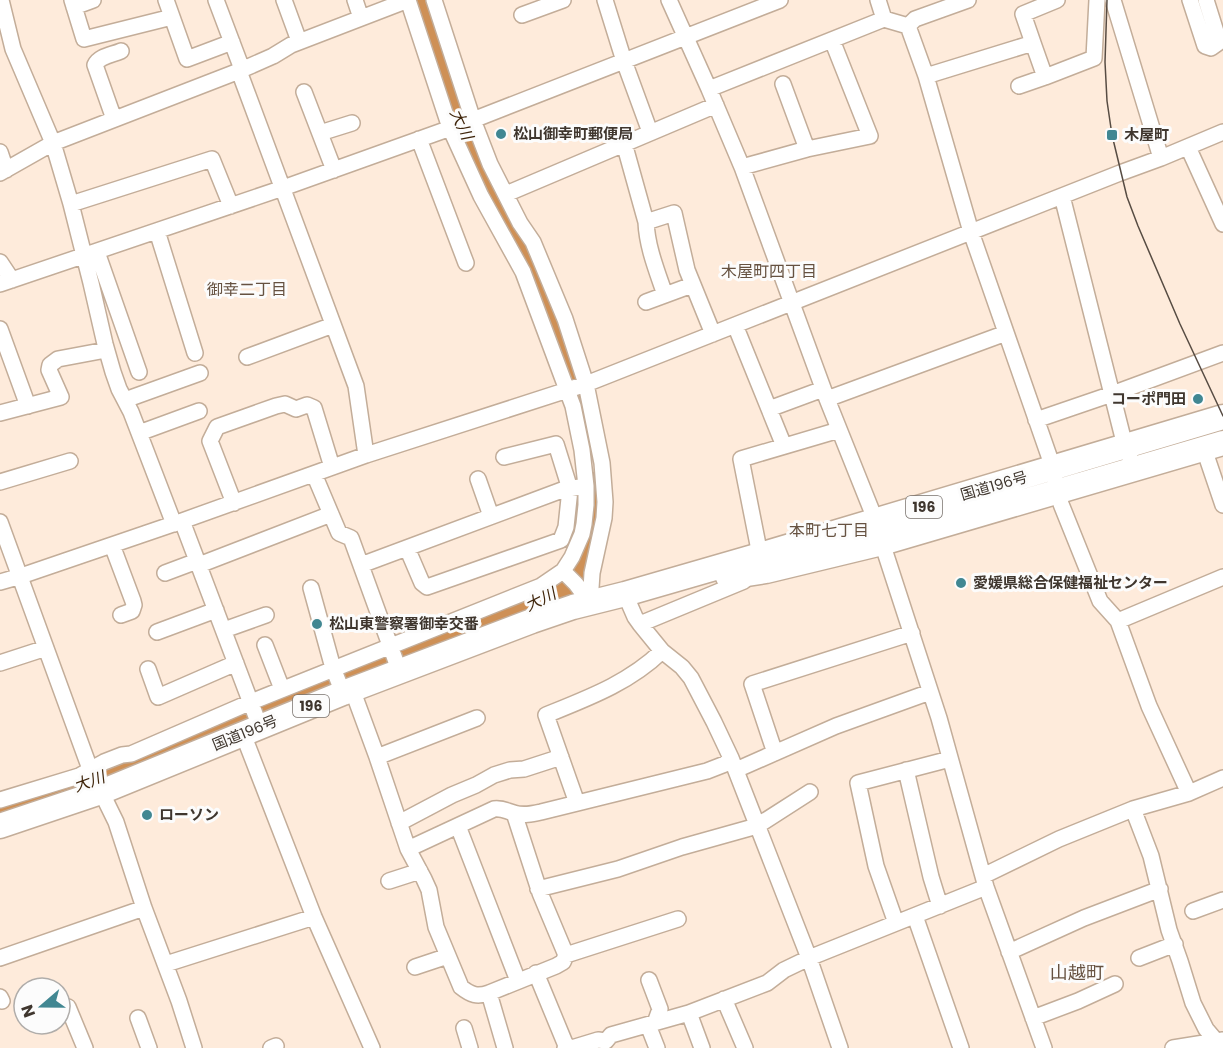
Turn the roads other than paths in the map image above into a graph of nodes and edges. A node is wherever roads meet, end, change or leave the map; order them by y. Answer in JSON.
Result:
{"nodes":[{"id":1,"x":1,"y":0,"type":"edge"},
{"id":2,"x":93,"y":0,"type":"edge"},
{"id":3,"x":166,"y":0,"type":"edge"},
{"id":4,"x":216,"y":0,"type":"edge"},
{"id":5,"x":284,"y":0,"type":"edge"},
{"id":6,"x":355,"y":0,"type":"edge"},
{"id":7,"x":434,"y":0,"type":"edge"},
{"id":8,"x":563,"y":0,"type":"edge"},
{"id":9,"x":605,"y":0,"type":"edge"},
{"id":10,"x":669,"y":0,"type":"edge"},
{"id":11,"x":780,"y":0,"type":"edge"},
{"id":12,"x":878,"y":0,"type":"edge"},
{"id":13,"x":968,"y":0,"type":"edge"},
{"id":14,"x":1057,"y":0,"type":"edge"},
{"id":15,"x":1097,"y":0,"type":"edge"},
{"id":16,"x":1113,"y":0,"type":"edge"},
{"id":17,"x":1190,"y":0,"type":"edge"},
{"id":18,"x":1206,"y":0,"type":"edge"},
{"id":19,"x":73,"y":3,"type":"edge"},
{"id":20,"x":522,"y":15,"type":"dead end"},
{"id":21,"x":172,"y":17,"type":"junction"},
{"id":22,"x":361,"y":18,"type":"junction"},
{"id":23,"x":884,"y":19,"type":"junction"},
{"id":24,"x":908,"y":26,"type":"junction"},
{"id":25,"x":100,"y":34,"type":"junction"},
{"id":26,"x":686,"y":38,"type":"junction"},
{"id":27,"x":832,"y":40,"type":"junction"},
{"id":28,"x":299,"y":41,"type":"junction"},
{"id":29,"x":232,"y":42,"type":"junction"},
{"id":30,"x":1033,"y":43,"type":"junction"},
{"id":31,"x":624,"y":61,"type":"junction"},
{"id":32,"x":241,"y":70,"type":"junction"},
{"id":33,"x":926,"y":76,"type":"junction"},
{"id":34,"x":1045,"y":77,"type":"junction"},
{"id":35,"x":783,"y":84,"type":"dead end"},
{"id":36,"x":1019,"y":86,"type":"dead end"},
{"id":37,"x":709,"y":89,"type":"junction"},
{"id":38,"x":304,"y":92,"type":"dead end"},
{"id":39,"x":716,"y":105,"type":"junction"},
{"id":40,"x":114,"y":119,"type":"junction"},
{"id":41,"x":352,"y":123,"type":"dead end"},
{"id":42,"x":461,"y":125,"type":"junction"},
{"id":43,"x":650,"y":132,"type":"junction"},
{"id":44,"x":1223,"y":132,"type":"edge"},
{"id":45,"x":320,"y":133,"type":"junction"},
{"id":46,"x":419,"y":139,"type":"junction"},
{"id":47,"x":53,"y":143,"type":"junction"},
{"id":48,"x":624,"y":143,"type":"junction"},
{"id":49,"x":1188,"y":147,"type":"junction"},
{"id":50,"x":807,"y":149,"type":"junction"},
{"id":51,"x":0,"y":152,"type":"edge"},
{"id":52,"x":1161,"y":158,"type":"junction"},
{"id":53,"x":742,"y":167,"type":"junction"},
{"id":54,"x":334,"y":170,"type":"junction"},
{"id":55,"x":3,"y":172,"type":"edge"},
{"id":56,"x":283,"y":188,"type":"junction"},
{"id":57,"x":506,"y":194,"type":"junction"},
{"id":58,"x":1062,"y":196,"type":"junction"},
{"id":59,"x":71,"y":204,"type":"junction"},
{"id":60,"x":231,"y":206,"type":"junction"},
{"id":61,"x":646,"y":222,"type":"junction"},
{"id":62,"x":1223,"y":224,"type":"edge"},
{"id":63,"x":157,"y":231,"type":"junction"},
{"id":64,"x":971,"y":232,"type":"junction"},
{"id":65,"x":467,"y":253,"type":"dead end"},
{"id":66,"x":91,"y":254,"type":"junction"},
{"id":67,"x":0,"y":262,"type":"edge"},
{"id":68,"x":6,"y":282,"type":"edge"},
{"id":69,"x":692,"y":285,"type":"junction"},
{"id":70,"x":664,"y":295,"type":"junction"},
{"id":71,"x":646,"y":302,"type":"dead end"},
{"id":72,"x":791,"y":302,"type":"junction"},
{"id":73,"x":333,"y":325,"type":"junction"},
{"id":74,"x":735,"y":325,"type":"junction"},
{"id":75,"x":0,"y":329,"type":"edge"},
{"id":76,"x":1006,"y":333,"type":"junction"},
{"id":77,"x":712,"y":334,"type":"junction"},
{"id":78,"x":106,"y":350,"type":"junction"},
{"id":79,"x":195,"y":353,"type":"dead end"},
{"id":80,"x":1223,"y":353,"type":"edge"},
{"id":81,"x":247,"y":357,"type":"dead end"},
{"id":82,"x":139,"y":372,"type":"dead end"},
{"id":83,"x":200,"y":373,"type":"dead end"},
{"id":84,"x":576,"y":387,"type":"junction"},
{"id":85,"x":825,"y":394,"type":"junction"},
{"id":86,"x":1112,"y":394,"type":"junction"},
{"id":87,"x":125,"y":400,"type":"junction"},
{"id":88,"x":28,"y":406,"type":"junction"},
{"id":89,"x":770,"y":409,"type":"junction"},
{"id":90,"x":199,"y":411,"type":"dead end"},
{"id":91,"x":0,"y":413,"type":"edge"},
{"id":92,"x":1223,"y":417,"type":"edge"},
{"id":93,"x":1036,"y":420,"type":"junction"},
{"id":94,"x":839,"y":430,"type":"junction"},
{"id":95,"x":139,"y":433,"type":"junction"},
{"id":96,"x":784,"y":446,"type":"junction"},
{"id":97,"x":1214,"y":446,"type":"edge"},
{"id":98,"x":1126,"y":447,"type":"junction"},
{"id":99,"x":366,"y":455,"type":"junction"},
{"id":100,"x":504,"y":457,"type":"dead end"},
{"id":101,"x":332,"y":467,"type":"junction"},
{"id":102,"x":64,"y":468,"type":"dead end"},
{"id":103,"x":1134,"y":470,"type":"junction"},
{"id":104,"x":314,"y":474,"type":"junction"},
{"id":105,"x":478,"y":479,"type":"dead end"},
{"id":106,"x":1055,"y":481,"type":"junction"},
{"id":107,"x":0,"y":482,"type":"edge"},
{"id":108,"x":589,"y":486,"type":"junction"},
{"id":109,"x":234,"y":503,"type":"junction"},
{"id":110,"x":1223,"y":505,"type":"edge"},
{"id":111,"x":331,"y":514,"type":"junction"},
{"id":112,"x":491,"y":516,"type":"junction"},
{"id":113,"x":0,"y":522,"type":"edge"},
{"id":114,"x":178,"y":523,"type":"junction"},
{"id":115,"x":878,"y":532,"type":"junction"},
{"id":116,"x":112,"y":545,"type":"junction"},
{"id":117,"x":407,"y":548,"type":"junction"},
{"id":118,"x":198,"y":563,"type":"junction"},
{"id":119,"x":763,"y":563,"type":"junction"},
{"id":120,"x":361,"y":565,"type":"junction"},
{"id":121,"x":165,"y":573,"type":"dead end"},
{"id":122,"x":21,"y":576,"type":"junction"},
{"id":123,"x":1223,"y":577,"type":"edge"},
{"id":124,"x":0,"y":582,"type":"edge"},
{"id":125,"x":574,"y":583,"type":"junction"},
{"id":126,"x":311,"y":588,"type":"dead end"},
{"id":127,"x":625,"y":594,"type":"junction"},
{"id":128,"x":216,"y":610,"type":"junction"},
{"id":129,"x":121,"y":615,"type":"dead end"},
{"id":130,"x":266,"y":615,"type":"dead end"},
{"id":131,"x":1118,"y":621,"type":"junction"},
{"id":132,"x":640,"y":624,"type":"junction"},
{"id":133,"x":224,"y":630,"type":"junction"},
{"id":134,"x":157,"y":632,"type":"dead end"},
{"id":135,"x":912,"y":633,"type":"junction"},
{"id":136,"x":265,"y":645,"type":"dead end"},
{"id":137,"x":46,"y":648,"type":"junction"},
{"id":138,"x":662,"y":651,"type":"junction"},
{"id":139,"x":394,"y":657,"type":"junction"},
{"id":140,"x":0,"y":663,"type":"edge"},
{"id":141,"x":236,"y":663,"type":"junction"},
{"id":142,"x":148,"y":669,"type":"dead end"},
{"id":143,"x":341,"y":682,"type":"junction"},
{"id":144,"x":282,"y":689,"type":"junction"},
{"id":145,"x":930,"y":692,"type":"junction"},
{"id":146,"x":253,"y":718,"type":"junction"},
{"id":147,"x":477,"y":718,"type":"dead end"},
{"id":148,"x":775,"y":753,"type":"junction"},
{"id":149,"x":377,"y":757,"type":"junction"},
{"id":150,"x":561,"y":757,"type":"junction"},
{"id":151,"x":950,"y":759,"type":"junction"},
{"id":152,"x":733,"y":764,"type":"junction"},
{"id":153,"x":906,"y":770,"type":"junction"},
{"id":154,"x":1223,"y":778,"type":"edge"},
{"id":155,"x":96,"y":780,"type":"junction"},
{"id":156,"x":810,"y":792,"type":"dead end"},
{"id":157,"x":1189,"y":793,"type":"junction"},
{"id":158,"x":0,"y":800,"type":"edge"},
{"id":159,"x":577,"y":803,"type":"junction"},
{"id":160,"x":1134,"y":809,"type":"junction"},
{"id":161,"x":514,"y":813,"type":"junction"},
{"id":162,"x":399,"y":823,"type":"junction"},
{"id":163,"x":0,"y":826,"type":"edge"},
{"id":164,"x":458,"y":826,"type":"junction"},
{"id":165,"x":757,"y":826,"type":"junction"},
{"id":166,"x":408,"y":849,"type":"junction"},
{"id":167,"x":420,"y":870,"type":"junction"},
{"id":168,"x":389,"y":881,"type":"dead end"},
{"id":169,"x":984,"y":882,"type":"junction"},
{"id":170,"x":1160,"y":889,"type":"junction"},
{"id":171,"x":538,"y":890,"type":"junction"},
{"id":172,"x":1223,"y":900,"type":"edge"},
{"id":173,"x":940,"y":906,"type":"junction"},
{"id":174,"x":144,"y":908,"type":"junction"},
{"id":175,"x":1193,"y":911,"type":"dead end"},
{"id":176,"x":915,"y":916,"type":"junction"},
{"id":177,"x":314,"y":917,"type":"junction"},
{"id":178,"x":678,"y":920,"type":"dead end"},
{"id":179,"x":896,"y":923,"type":"junction"},
{"id":180,"x":1175,"y":945,"type":"junction"},
{"id":181,"x":1009,"y":952,"type":"junction"},
{"id":182,"x":566,"y":955,"type":"junction"},
{"id":183,"x":448,"y":956,"type":"junction"},
{"id":184,"x":0,"y":958,"type":"edge"},
{"id":185,"x":809,"y":958,"type":"junction"},
{"id":186,"x":1139,"y":958,"type":"dead end"},
{"id":187,"x":166,"y":964,"type":"junction"},
{"id":188,"x":416,"y":968,"type":"dead end"},
{"id":189,"x":536,"y":973,"type":"junction"},
{"id":190,"x":649,"y":980,"type":"dead end"},
{"id":191,"x":518,"y":981,"type":"junction"},
{"id":192,"x":1115,"y":984,"type":"dead end"},
{"id":193,"x":489,"y":993,"type":"junction"},
{"id":194,"x":724,"y":999,"type":"junction"},
{"id":195,"x":689,"y":1013,"type":"junction"},
{"id":196,"x":72,"y":1017,"type":"edge"},
{"id":197,"x":138,"y":1018,"type":"dead end"},
{"id":198,"x":1033,"y":1018,"type":"junction"},
{"id":199,"x":652,"y":1024,"type":"junction"},
{"id":200,"x":464,"y":1028,"type":"dead end"},
{"id":201,"x":1221,"y":1043,"type":"edge"},
{"id":202,"x":609,"y":1044,"type":"edge"},
{"id":203,"x":85,"y":1048,"type":"edge"},
{"id":204,"x":149,"y":1048,"type":"edge"},
{"id":205,"x":194,"y":1048,"type":"edge"},
{"id":206,"x":372,"y":1048,"type":"edge"},
{"id":207,"x":470,"y":1048,"type":"edge"},
{"id":208,"x":505,"y":1048,"type":"edge"},
{"id":209,"x":566,"y":1048,"type":"edge"},
{"id":210,"x":657,"y":1048,"type":"edge"},
{"id":211,"x":702,"y":1048,"type":"edge"},
{"id":212,"x":745,"y":1048,"type":"edge"},
{"id":213,"x":840,"y":1048,"type":"edge"},
{"id":214,"x":961,"y":1048,"type":"edge"},
{"id":215,"x":1044,"y":1048,"type":"edge"},
{"id":216,"x":1173,"y":1048,"type":"edge"}],
"edges":[{"from":1,"to":47,"type":"street"},
{"from":2,"to":19,"type":"street"},
{"from":3,"to":21,"type":"street"},
{"from":4,"to":29,"type":"street"},
{"from":5,"to":28,"type":"street"},
{"from":6,"to":22,"type":"street"},
{"from":7,"to":42,"type":"street"},
{"from":8,"to":20,"type":"street"},
{"from":9,"to":31,"type":"street"},
{"from":10,"to":26,"type":"street"},
{"from":11,"to":26,"type":"street"},
{"from":12,"to":23,"type":"street"},
{"from":13,"to":24,"type":"street"},
{"from":14,"to":30,"type":"street"},
{"from":15,"to":34,"type":"street"},
{"from":16,"to":52,"type":"street"},
{"from":17,"to":18,"type":"street"},
{"from":19,"to":25,"type":"street"},
{"from":21,"to":25,"type":"street"},
{"from":21,"to":29,"type":"street"},
{"from":22,"to":28,"type":"street"},
{"from":22,"to":42,"type":"street"},
{"from":23,"to":24,"type":"street"},
{"from":23,"to":27,"type":"street"},
{"from":24,"to":33,"type":"street"},
{"from":25,"to":40,"type":"street"},
{"from":26,"to":31,"type":"street"},
{"from":26,"to":37,"type":"street"},
{"from":27,"to":37,"type":"street"},
{"from":27,"to":50,"type":"street"},
{"from":28,"to":32,"type":"street"},
{"from":29,"to":32,"type":"street"},
{"from":30,"to":33,"type":"street"},
{"from":30,"to":34,"type":"street"},
{"from":31,"to":42,"type":"street"},
{"from":31,"to":43,"type":"street"},
{"from":32,"to":40,"type":"street"},
{"from":32,"to":56,"type":"street"},
{"from":33,"to":64,"type":"street"},
{"from":34,"to":36,"type":"street"},
{"from":35,"to":50,"type":"street"},
{"from":37,"to":39,"type":"street"},
{"from":38,"to":45,"type":"street"},
{"from":39,"to":43,"type":"street"},
{"from":39,"to":53,"type":"street"},
{"from":40,"to":47,"type":"street"},
{"from":41,"to":45,"type":"street"},
{"from":42,"to":46,"type":"street"},
{"from":42,"to":57,"type":"street"},
{"from":42,"to":84,"type":"street"},
{"from":43,"to":48,"type":"street"},
{"from":44,"to":49,"type":"street"},
{"from":45,"to":54,"type":"street"},
{"from":46,"to":54,"type":"street"},
{"from":46,"to":65,"type":"street"},
{"from":47,"to":55,"type":"street"},
{"from":47,"to":59,"type":"street"},
{"from":48,"to":57,"type":"street"},
{"from":48,"to":61,"type":"street"},
{"from":49,"to":52,"type":"street"},
{"from":49,"to":62,"type":"street"},
{"from":50,"to":53,"type":"street"},
{"from":51,"to":55,"type":"street"},
{"from":52,"to":58,"type":"street"},
{"from":53,"to":72,"type":"street"},
{"from":54,"to":56,"type":"street"},
{"from":56,"to":60,"type":"street"},
{"from":56,"to":73,"type":"street"},
{"from":57,"to":84,"type":"street"},
{"from":58,"to":64,"type":"street"},
{"from":58,"to":86,"type":"street"},
{"from":59,"to":60,"type":"street"},
{"from":59,"to":66,"type":"street"},
{"from":60,"to":63,"type":"street"},
{"from":61,"to":69,"type":"street"},
{"from":61,"to":70,"type":"street"},
{"from":63,"to":66,"type":"street"},
{"from":63,"to":79,"type":"street"},
{"from":64,"to":72,"type":"street"},
{"from":64,"to":76,"type":"street"},
{"from":66,"to":68,"type":"street"},
{"from":66,"to":78,"type":"street"},
{"from":66,"to":82,"type":"street"},
{"from":67,"to":68,"type":"street"},
{"from":69,"to":70,"type":"street"},
{"from":69,"to":77,"type":"street"},
{"from":70,"to":71,"type":"street"},
{"from":72,"to":74,"type":"street"},
{"from":72,"to":85,"type":"street"},
{"from":73,"to":81,"type":"street"},
{"from":73,"to":99,"type":"street"},
{"from":74,"to":77,"type":"street"},
{"from":74,"to":89,"type":"street"},
{"from":75,"to":88,"type":"street"},
{"from":76,"to":85,"type":"street"},
{"from":76,"to":93,"type":"street"},
{"from":77,"to":84,"type":"street"},
{"from":78,"to":87,"type":"street"},
{"from":78,"to":88,"type":"street"},
{"from":80,"to":86,"type":"street"},
{"from":83,"to":87,"type":"street"},
{"from":84,"to":99,"type":"street"},
{"from":84,"to":108,"type":"street"},
{"from":85,"to":89,"type":"street"},
{"from":85,"to":94,"type":"street"},
{"from":86,"to":93,"type":"street"},
{"from":86,"to":98,"type":"street"},
{"from":87,"to":95,"type":"street"},
{"from":88,"to":91,"type":"street"},
{"from":89,"to":96,"type":"street"},
{"from":90,"to":95,"type":"street"},
{"from":92,"to":98,"type":"highway","name":"国道196号","number":"196"},
{"from":93,"to":106,"type":"street"},
{"from":94,"to":96,"type":"street"},
{"from":94,"to":115,"type":"street"},
{"from":95,"to":114,"type":"street"},
{"from":96,"to":119,"type":"street"},
{"from":97,"to":103,"type":"highway","name":"国道196号","number":"196"},
{"from":97,"to":110,"type":"street"},
{"from":98,"to":103,"type":"street"},
{"from":98,"to":106,"type":"highway","name":"国道196号","number":"196"},
{"from":99,"to":101,"type":"street"},
{"from":100,"to":108,"type":"street"},
{"from":101,"to":104,"type":"street"},
{"from":101,"to":109,"type":"street"},
{"from":102,"to":107,"type":"street"},
{"from":103,"to":106,"type":"highway","name":"国道196号","number":"196"},
{"from":104,"to":109,"type":"street"},
{"from":104,"to":111,"type":"street"},
{"from":105,"to":112,"type":"street"},
{"from":106,"to":115,"type":"highway","name":"国道196号","number":"196"},
{"from":106,"to":131,"type":"street"},
{"from":108,"to":112,"type":"street"},
{"from":108,"to":117,"type":"street"},
{"from":108,"to":125,"type":"street"},
{"from":108,"to":125,"type":"street"},
{"from":109,"to":114,"type":"street"},
{"from":111,"to":118,"type":"street"},
{"from":111,"to":120,"type":"street"},
{"from":112,"to":117,"type":"street"},
{"from":113,"to":122,"type":"street"},
{"from":114,"to":116,"type":"street"},
{"from":114,"to":118,"type":"street"},
{"from":115,"to":119,"type":"highway","name":"国道196号","number":"196"},
{"from":115,"to":135,"type":"street"},
{"from":116,"to":122,"type":"street"},
{"from":116,"to":129,"type":"street"},
{"from":117,"to":120,"type":"street"},
{"from":118,"to":121,"type":"street"},
{"from":118,"to":128,"type":"street"},
{"from":119,"to":127,"type":"highway","name":"国道196号","number":"196"},
{"from":119,"to":132,"type":"street"},
{"from":120,"to":139,"type":"street"},
{"from":122,"to":124,"type":"street"},
{"from":122,"to":137,"type":"street"},
{"from":123,"to":131,"type":"street"},
{"from":125,"to":127,"type":"highway","name":"国道196号","number":"196"},
{"from":125,"to":139,"type":"street"},
{"from":125,"to":139,"type":"highway","name":"国道196号","number":"196"},
{"from":126,"to":143,"type":"street"},
{"from":127,"to":132,"type":"street"},
{"from":128,"to":133,"type":"street"},
{"from":128,"to":134,"type":"street"},
{"from":130,"to":133,"type":"street"},
{"from":131,"to":157,"type":"street"},
{"from":132,"to":138,"type":"street"},
{"from":133,"to":141,"type":"street"},
{"from":135,"to":145,"type":"street"},
{"from":135,"to":148,"type":"street"},
{"from":136,"to":144,"type":"street"},
{"from":137,"to":140,"type":"street"},
{"from":137,"to":155,"type":"street"},
{"from":138,"to":150,"type":"street"},
{"from":138,"to":152,"type":"street"},
{"from":139,"to":143,"type":"highway","name":"国道196号","number":"196"},
{"from":141,"to":142,"type":"street"},
{"from":141,"to":146,"type":"street"},
{"from":143,"to":144,"type":"street"},
{"from":143,"to":146,"type":"highway","name":"国道196号","number":"196"},
{"from":143,"to":149,"type":"street"},
{"from":144,"to":146,"type":"street"},
{"from":145,"to":148,"type":"street"},
{"from":145,"to":151,"type":"street"},
{"from":146,"to":155,"type":"highway","name":"国道196号","number":"196"},
{"from":146,"to":155,"type":"street"},
{"from":146,"to":177,"type":"street"},
{"from":147,"to":149,"type":"street"},
{"from":148,"to":152,"type":"street"},
{"from":149,"to":162,"type":"street"},
{"from":150,"to":159,"type":"street"},
{"from":150,"to":162,"type":"street"},
{"from":151,"to":153,"type":"street"},
{"from":151,"to":169,"type":"street"},
{"from":152,"to":159,"type":"street"},
{"from":152,"to":165,"type":"street"},
{"from":153,"to":173,"type":"street"},
{"from":153,"to":179,"type":"street"},
{"from":154,"to":157,"type":"street"},
{"from":155,"to":158,"type":"street"},
{"from":155,"to":163,"type":"highway","name":"国道196号","number":"196"},
{"from":155,"to":174,"type":"street"},
{"from":156,"to":165,"type":"street"},
{"from":157,"to":160,"type":"street"},
{"from":159,"to":161,"type":"street"},
{"from":160,"to":169,"type":"street"},
{"from":160,"to":170,"type":"street"},
{"from":161,"to":164,"type":"street"},
{"from":161,"to":171,"type":"street"},
{"from":162,"to":166,"type":"street"},
{"from":164,"to":166,"type":"street"},
{"from":164,"to":191,"type":"street"},
{"from":165,"to":171,"type":"street"},
{"from":165,"to":185,"type":"street"},
{"from":166,"to":167,"type":"street"},
{"from":167,"to":168,"type":"street"},
{"from":167,"to":183,"type":"street"},
{"from":169,"to":173,"type":"street"},
{"from":169,"to":181,"type":"street"},
{"from":170,"to":180,"type":"street"},
{"from":170,"to":181,"type":"street"},
{"from":171,"to":182,"type":"street"},
{"from":172,"to":175,"type":"street"},
{"from":173,"to":176,"type":"street"},
{"from":174,"to":184,"type":"street"},
{"from":174,"to":187,"type":"street"},
{"from":176,"to":179,"type":"street"},
{"from":176,"to":214,"type":"street"},
{"from":177,"to":187,"type":"street"},
{"from":177,"to":206,"type":"street"},
{"from":178,"to":182,"type":"street"},
{"from":179,"to":185,"type":"street"},
{"from":180,"to":186,"type":"street"},
{"from":180,"to":201,"type":"street"},
{"from":181,"to":198,"type":"street"},
{"from":182,"to":189,"type":"street"},
{"from":183,"to":188,"type":"street"},
{"from":183,"to":193,"type":"street"},
{"from":185,"to":194,"type":"street"},
{"from":185,"to":213,"type":"street"},
{"from":187,"to":205,"type":"street"},
{"from":189,"to":191,"type":"street"},
{"from":189,"to":209,"type":"street"},
{"from":190,"to":199,"type":"street"},
{"from":191,"to":193,"type":"street"},
{"from":192,"to":198,"type":"street"},
{"from":193,"to":208,"type":"street"},
{"from":194,"to":195,"type":"street"},
{"from":194,"to":212,"type":"street"},
{"from":195,"to":199,"type":"street"},
{"from":195,"to":211,"type":"street"},
{"from":196,"to":203,"type":"street"},
{"from":197,"to":204,"type":"street"},
{"from":198,"to":215,"type":"street"},
{"from":199,"to":202,"type":"street"},
{"from":199,"to":210,"type":"street"},
{"from":200,"to":207,"type":"street"},
{"from":201,"to":216,"type":"street"},
{"from":202,"to":209,"type":"street"}]}
